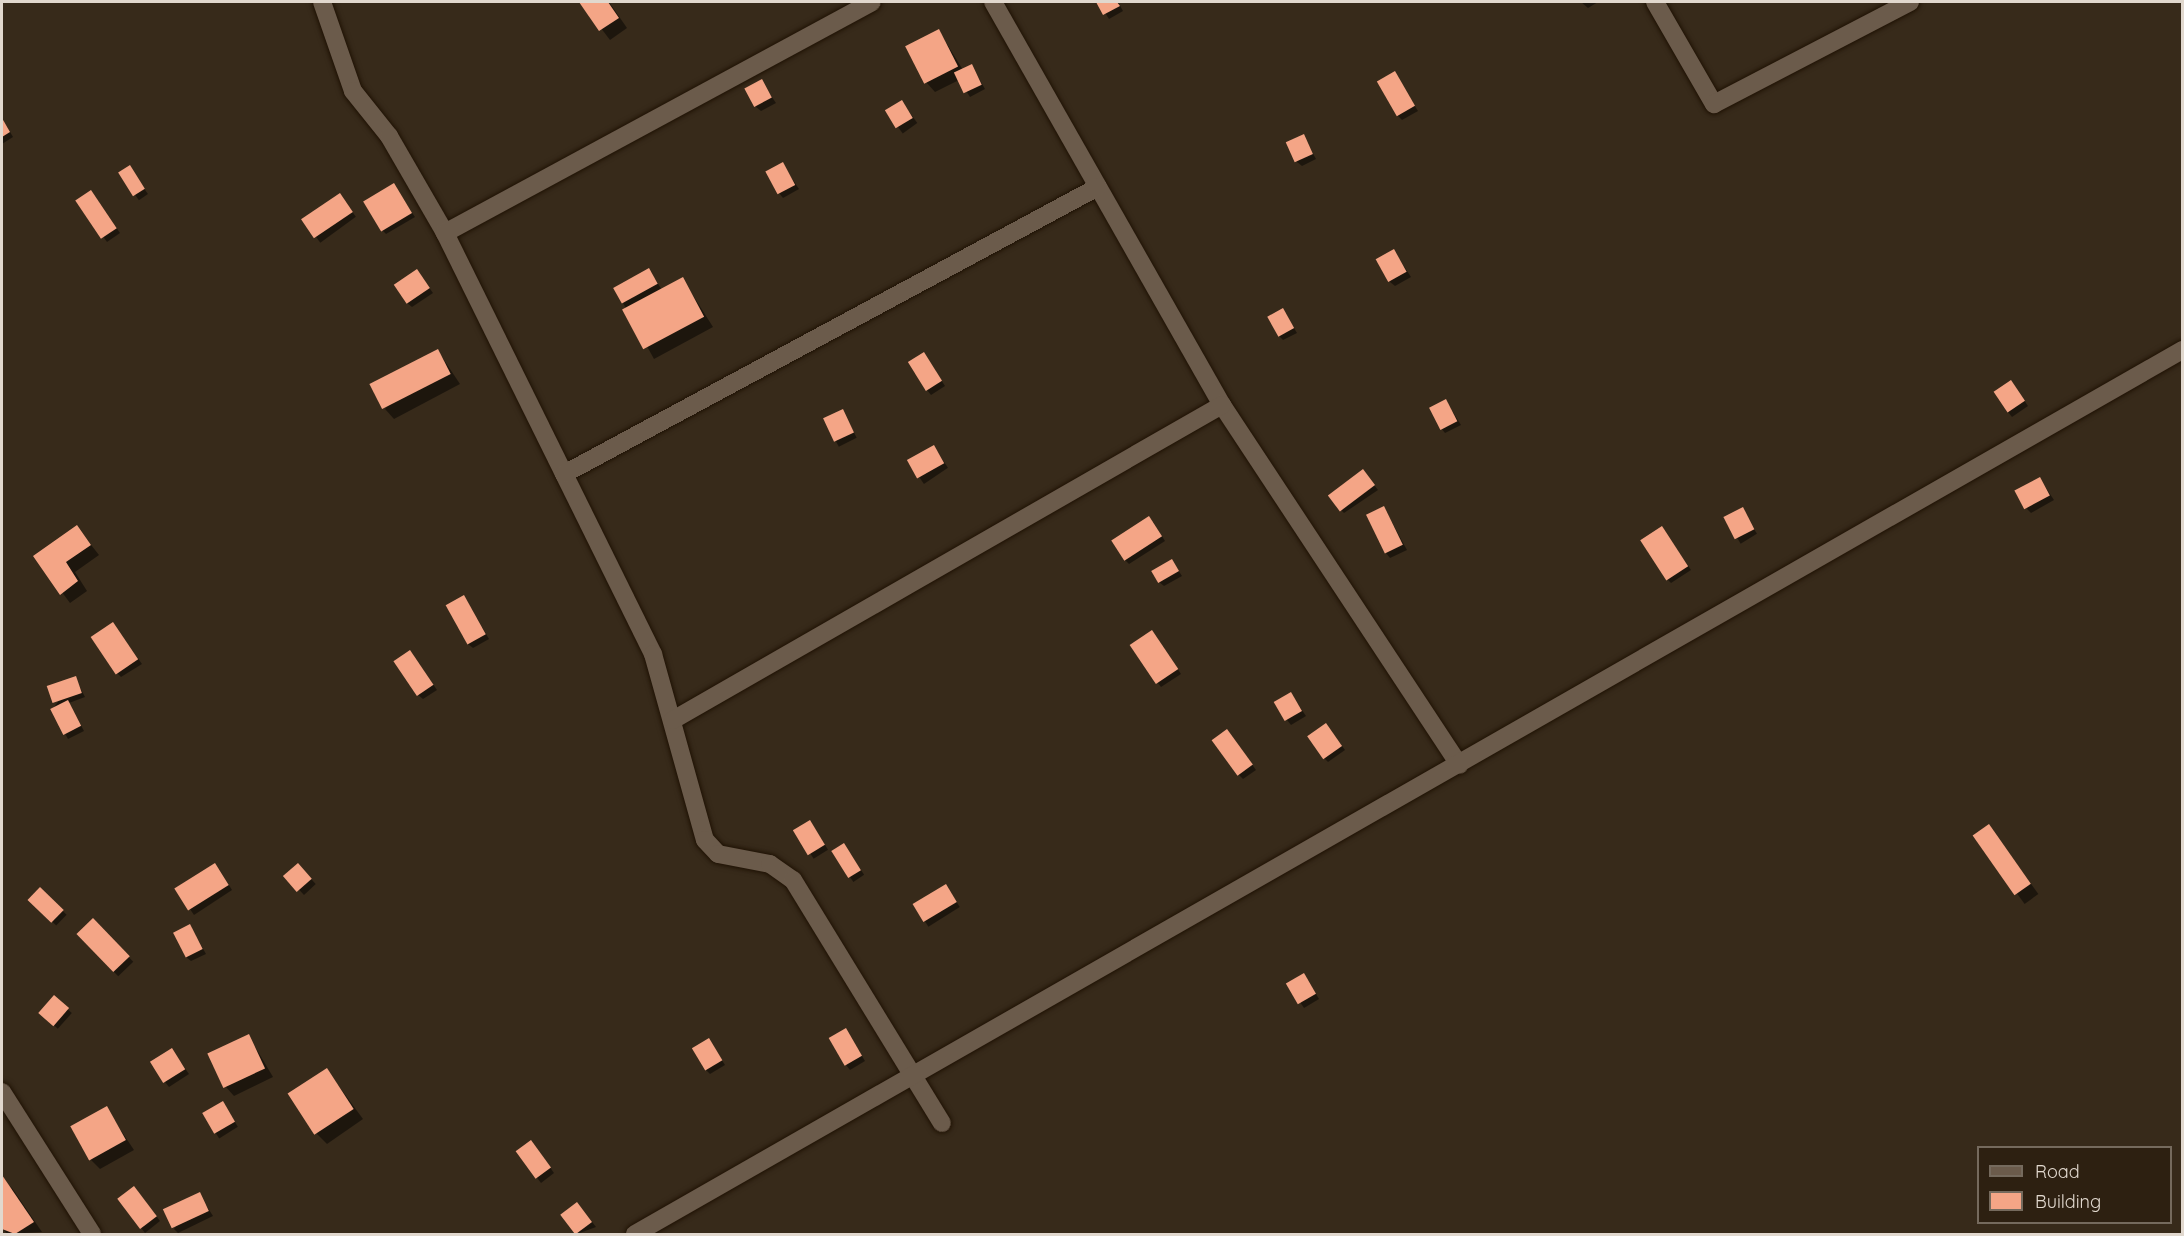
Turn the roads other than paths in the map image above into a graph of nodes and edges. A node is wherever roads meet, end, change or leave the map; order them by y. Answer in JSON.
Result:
{"nodes":[{"id":1,"x":322,"y":2,"type":"edge"},
{"id":2,"x":872,"y":2,"type":"edge"},
{"id":3,"x":993,"y":2,"type":"edge"},
{"id":4,"x":1655,"y":2,"type":"edge"},
{"id":5,"x":1910,"y":2,"type":"edge"},
{"id":6,"x":1098,"y":187,"type":"junction"},
{"id":7,"x":445,"y":233,"type":"junction"},
{"id":8,"x":2182,"y":350,"type":"edge"},
{"id":9,"x":1222,"y":405,"type":"junction"},
{"id":10,"x":564,"y":474,"type":"junction"},
{"id":11,"x":673,"y":720,"type":"junction"},
{"id":12,"x":1459,"y":765,"type":"junction"},
{"id":13,"x":911,"y":1073,"type":"junction"},
{"id":14,"x":2,"y":1092,"type":"edge"},
{"id":15,"x":942,"y":1123,"type":"dead end"},
{"id":16,"x":92,"y":1234,"type":"edge"},
{"id":17,"x":635,"y":1234,"type":"edge"}],
"edges":[{"from":1,"to":7,"type":"street"},
{"from":2,"to":7,"type":"street"},
{"from":3,"to":6,"type":"street"},
{"from":4,"to":5,"type":"street"},
{"from":6,"to":9,"type":"street"},
{"from":6,"to":10,"type":"street"},
{"from":7,"to":10,"type":"street"},
{"from":8,"to":12,"type":"street"},
{"from":9,"to":11,"type":"street"},
{"from":9,"to":12,"type":"street"},
{"from":10,"to":11,"type":"street"},
{"from":11,"to":13,"type":"street"},
{"from":12,"to":13,"type":"street"},
{"from":13,"to":15,"type":"street"},
{"from":13,"to":17,"type":"street"},
{"from":14,"to":16,"type":"street"}]}
